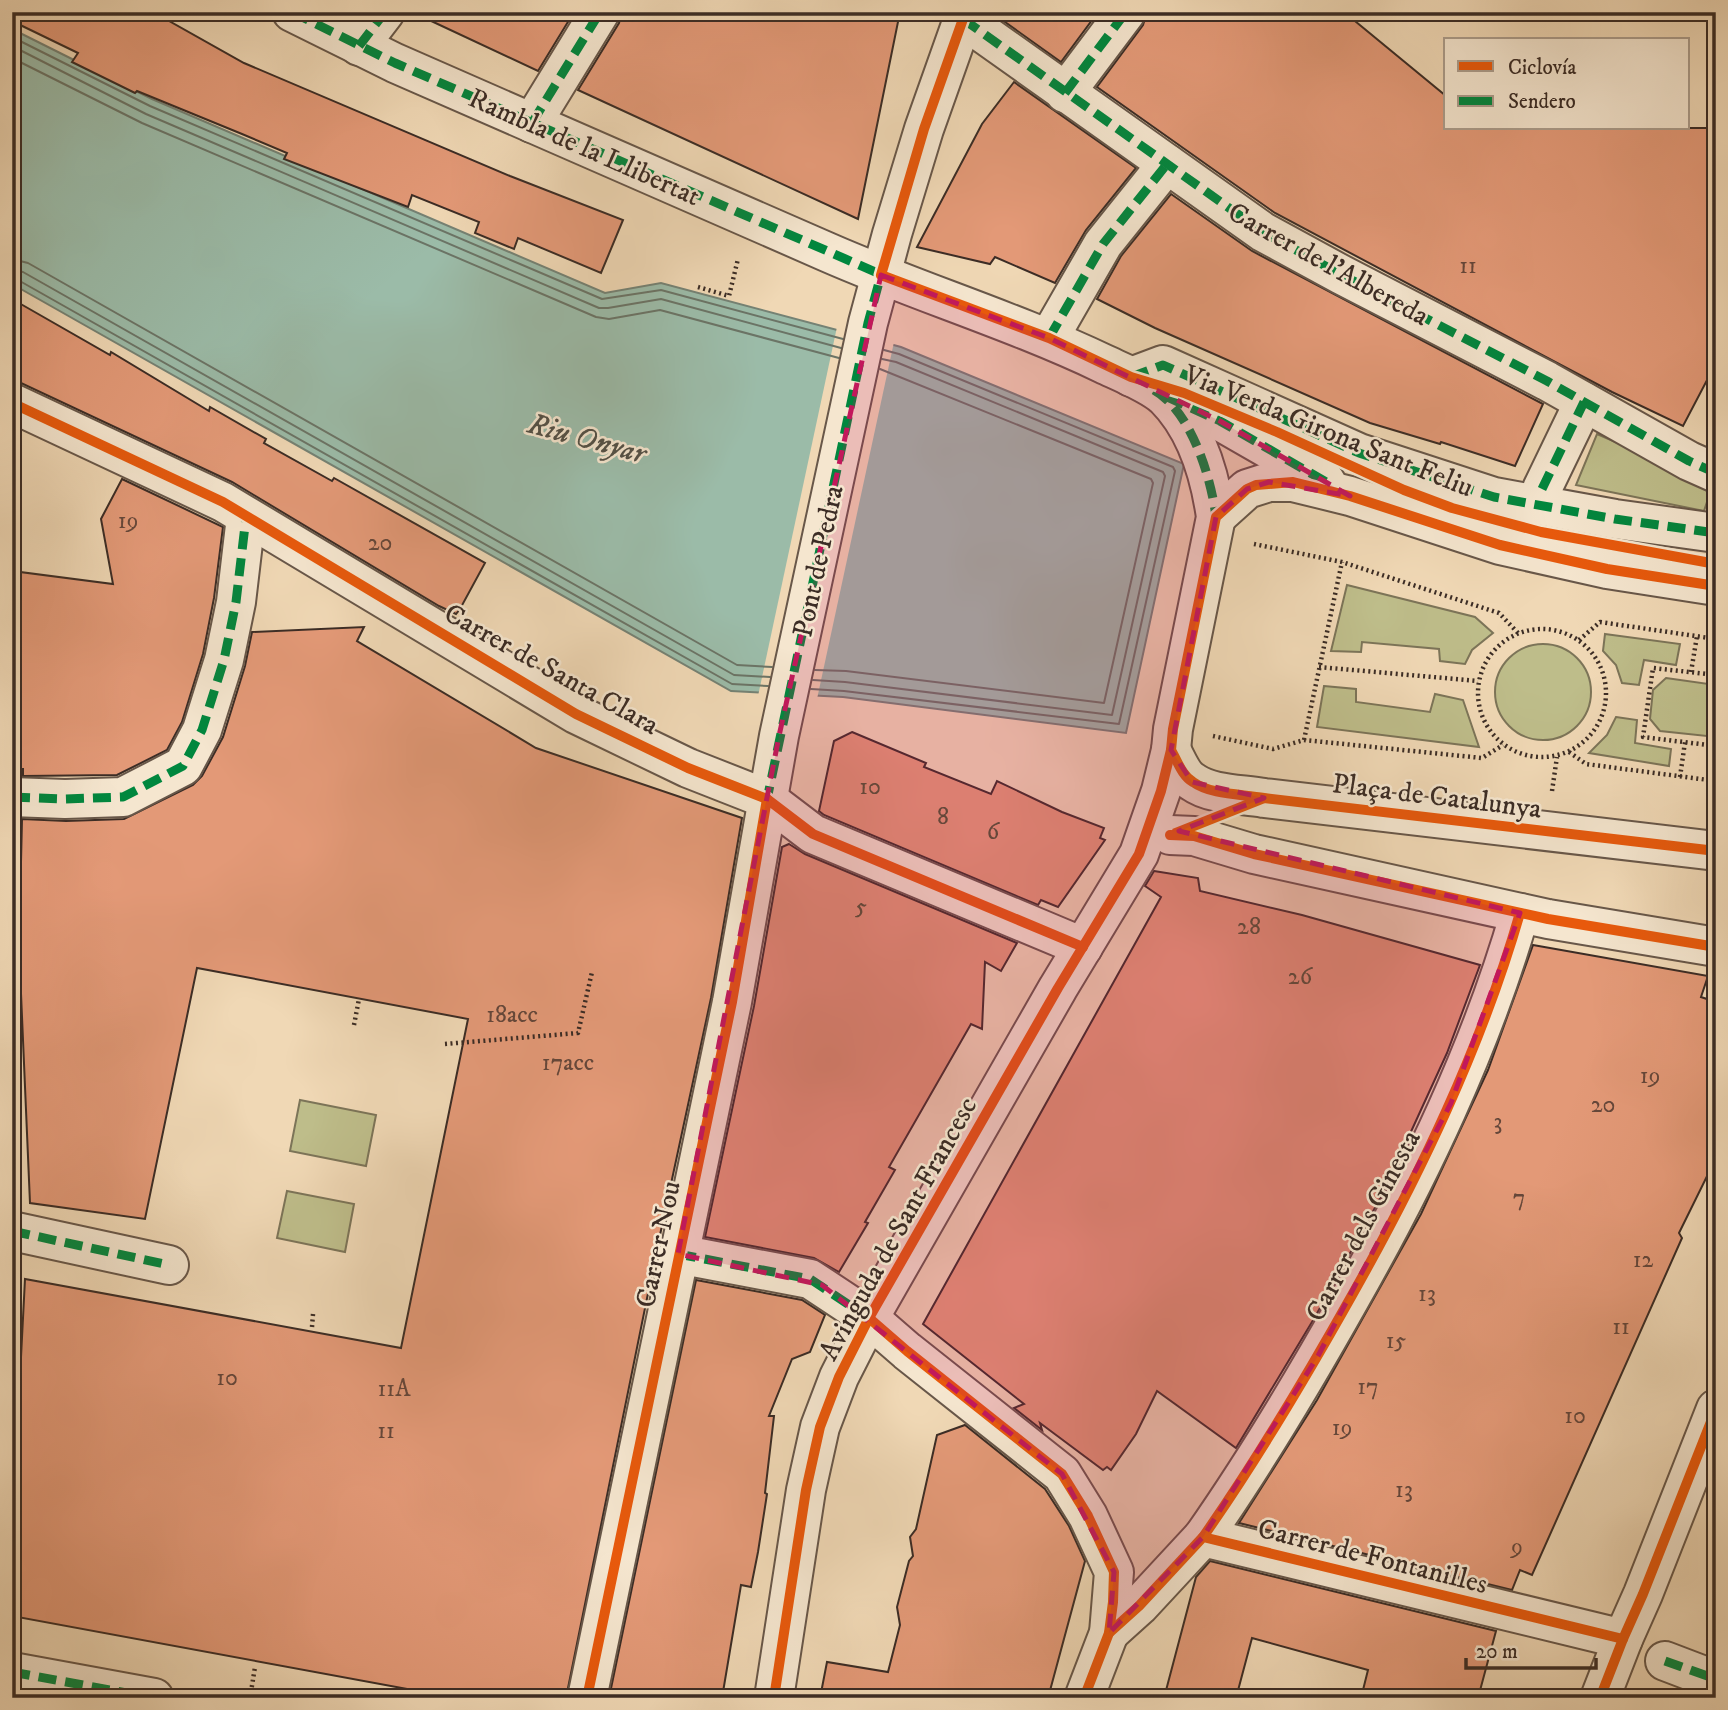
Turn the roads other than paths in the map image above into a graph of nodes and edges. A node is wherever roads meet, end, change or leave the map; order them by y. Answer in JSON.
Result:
{"nodes":[{"id":1,"x":292,"y":12,"type":"edge"},
{"id":2,"x":384,"y":12,"type":"edge"},
{"id":3,"x":600,"y":12,"type":"edge"},
{"id":4,"x":1126,"y":12,"type":"edge"},
{"id":5,"x":966,"y":16,"type":"edge"},
{"id":6,"x":359,"y":46,"type":"junction"},
{"id":7,"x":1065,"y":93,"type":"junction"},
{"id":8,"x":532,"y":122,"type":"junction"},
{"id":9,"x":1167,"y":164,"type":"junction"},
{"id":10,"x":881,"y":275,"type":"junction"},
{"id":11,"x":1049,"y":338,"type":"junction"},
{"id":12,"x":1131,"y":377,"type":"junction"},
{"id":13,"x":1164,"y":396,"type":"junction"},
{"id":14,"x":1584,"y":401,"type":"junction"},
{"id":15,"x":12,"y":403,"type":"edge"},
{"id":16,"x":1716,"y":473,"type":"edge"},
{"id":17,"x":1542,"y":489,"type":"dead end"},
{"id":18,"x":1350,"y":496,"type":"junction"},
{"id":19,"x":246,"y":517,"type":"junction"},
{"id":20,"x":1216,"y":517,"type":"junction"},
{"id":21,"x":1716,"y":533,"type":"edge"},
{"id":22,"x":1716,"y":586,"type":"edge"},
{"id":23,"x":1171,"y":750,"type":"junction"},
{"id":24,"x":12,"y":797,"type":"edge"},
{"id":25,"x":1264,"y":798,"type":"junction"},
{"id":26,"x":766,"y":799,"type":"junction"},
{"id":27,"x":1154,"y":844,"type":"junction"},
{"id":28,"x":1716,"y":851,"type":"edge"},
{"id":29,"x":1520,"y":913,"type":"junction"},
{"id":30,"x":1083,"y":947,"type":"junction"},
{"id":31,"x":1716,"y":947,"type":"edge"},
{"id":32,"x":12,"y":1231,"type":"edge"},
{"id":33,"x":678,"y":1254,"type":"junction"},
{"id":34,"x":169,"y":1265,"type":"dead end"},
{"id":35,"x":869,"y":1318,"type":"junction"},
{"id":36,"x":1716,"y":1409,"type":"edge"},
{"id":37,"x":1203,"y":1537,"type":"junction"},
{"id":38,"x":1109,"y":1633,"type":"junction"},
{"id":39,"x":1623,"y":1639,"type":"junction"},
{"id":40,"x":1665,"y":1661,"type":"dead end"},
{"id":41,"x":12,"y":1672,"type":"edge"},
{"id":42,"x":1707,"y":1677,"type":"dead end"},
{"id":43,"x":154,"y":1698,"type":"edge"},
{"id":44,"x":587,"y":1698,"type":"edge"},
{"id":45,"x":774,"y":1698,"type":"edge"},
{"id":46,"x":1084,"y":1698,"type":"edge"},
{"id":47,"x":1600,"y":1698,"type":"edge"}],
"edges":[{"from":1,"to":6,"type":"street","name":"Rambla de la Llibertat"},
{"from":2,"to":6,"type":"street"},
{"from":3,"to":8,"type":"street"},
{"from":4,"to":7,"type":"street"},
{"from":5,"to":7,"type":"street","name":"Carrer de l'Albereda"},
{"from":5,"to":10,"type":"street","name":"Pont de Pedra"},
{"from":6,"to":8,"type":"street","name":"Rambla de la Llibertat"},
{"from":7,"to":9,"type":"street","name":"Carrer de l'Albereda"},
{"from":8,"to":10,"type":"street","name":"Rambla de la Llibertat"},
{"from":9,"to":11,"type":"street"},
{"from":9,"to":14,"type":"street","name":"Carrer de l'Albereda"},
{"from":10,"to":11,"type":"street"},
{"from":10,"to":26,"type":"street","name":"Pont de Pedra"},
{"from":11,"to":12,"type":"street"},
{"from":12,"to":13,"type":"street"},
{"from":12,"to":21,"type":"street"},
{"from":13,"to":18,"type":"street"},
{"from":13,"to":20,"type":"street"},
{"from":14,"to":16,"type":"street","name":"Carrer de l'Albereda"},
{"from":14,"to":17,"type":"street"},
{"from":15,"to":19,"type":"street","name":"Carrer de Santa Clara"},
{"from":18,"to":20,"type":"street"},
{"from":18,"to":22,"type":"street"},
{"from":19,"to":24,"type":"street"},
{"from":19,"to":26,"type":"street","name":"Carrer de Santa Clara"},
{"from":20,"to":23,"type":"street"},
{"from":23,"to":25,"type":"street","name":"Plaça de Catalunya"},
{"from":23,"to":27,"type":"street"},
{"from":25,"to":27,"type":"street"},
{"from":25,"to":28,"type":"street","name":"Plaça de Catalunya"},
{"from":26,"to":30,"type":"street","name":"Carrer de Santa Clara"},
{"from":26,"to":33,"type":"street","name":"Carrer Nou"},
{"from":27,"to":29,"type":"street"},
{"from":27,"to":30,"type":"street","name":"Avinguda de Sant Francesc"},
{"from":29,"to":31,"type":"street"},
{"from":29,"to":37,"type":"street","name":"Carrer dels Ginesta"},
{"from":30,"to":35,"type":"street","name":"Avinguda de Sant Francesc"},
{"from":32,"to":34,"type":"street"},
{"from":33,"to":35,"type":"street"},
{"from":33,"to":44,"type":"street","name":"Carrer Nou"},
{"from":35,"to":38,"type":"street"},
{"from":35,"to":45,"type":"street","name":"Avinguda de Sant Francesc"},
{"from":36,"to":39,"type":"street"},
{"from":37,"to":38,"type":"street"},
{"from":37,"to":39,"type":"street","name":"Carrer de Fontanilles"},
{"from":38,"to":46,"type":"street"},
{"from":39,"to":47,"type":"street"},
{"from":40,"to":42,"type":"street"},
{"from":41,"to":43,"type":"street"}]}
